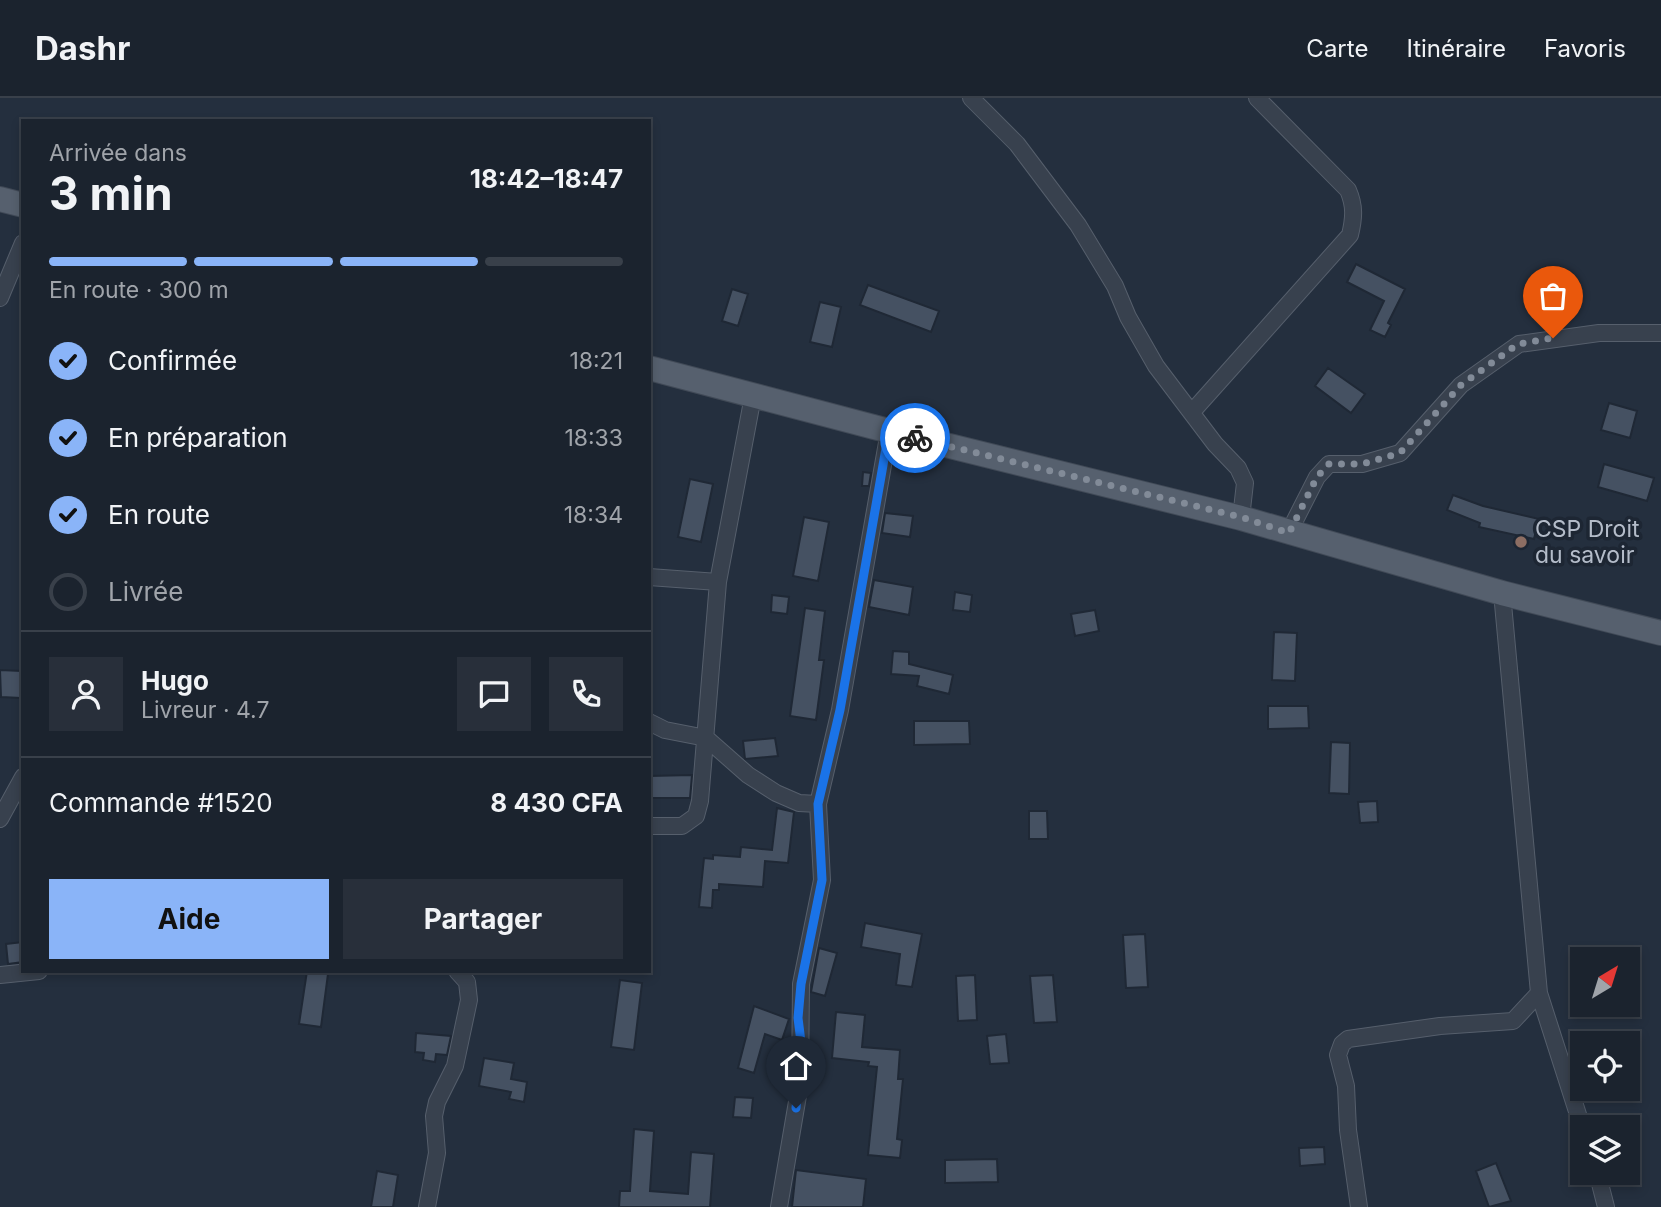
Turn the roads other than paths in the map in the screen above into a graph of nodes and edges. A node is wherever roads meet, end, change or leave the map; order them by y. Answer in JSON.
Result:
{"nodes":[{"id":1,"x":971,"y":98,"type":"edge"},
{"id":2,"x":1257,"y":98,"type":"edge"},
{"id":3,"x":0,"y":199,"type":"edge"},
{"id":4,"x":21,"y":204,"type":"edge"},
{"id":5,"x":21,"y":248,"type":"edge"},
{"id":6,"x":0,"y":298,"type":"edge"},
{"id":7,"x":1661,"y":333,"type":"edge"},
{"id":8,"x":651,"y":369,"type":"edge"},
{"id":9,"x":753,"y":396,"type":"junction"},
{"id":10,"x":1192,"y":412,"type":"junction"},
{"id":11,"x":889,"y":431,"type":"junction"},
{"id":12,"x":1241,"y":517,"type":"junction"},
{"id":13,"x":1289,"y":533,"type":"junction"},
{"id":14,"x":651,"y":577,"type":"edge"},
{"id":15,"x":718,"y":582,"type":"junction"},
{"id":16,"x":1503,"y":593,"type":"junction"},
{"id":17,"x":1661,"y":633,"type":"edge"},
{"id":18,"x":651,"y":723,"type":"edge"},
{"id":19,"x":706,"y":738,"type":"junction"},
{"id":20,"x":21,"y":781,"type":"edge"},
{"id":21,"x":818,"y":804,"type":"junction"},
{"id":22,"x":0,"y":819,"type":"edge"},
{"id":23,"x":651,"y":827,"type":"edge"},
{"id":24,"x":21,"y":973,"type":"edge"},
{"id":25,"x":459,"y":973,"type":"edge"},
{"id":26,"x":0,"y":975,"type":"edge"},
{"id":27,"x":1539,"y":993,"type":"junction"},
{"id":28,"x":1578,"y":1115,"type":"edge"},
{"id":29,"x":1600,"y":1185,"type":"edge"},
{"id":30,"x":427,"y":1207,"type":"edge"},
{"id":31,"x":779,"y":1207,"type":"edge"},
{"id":32,"x":1359,"y":1207,"type":"edge"},
{"id":33,"x":1606,"y":1207,"type":"edge"}],
"edges":[{"from":1,"to":10,"type":"street"},
{"from":2,"to":10,"type":"street"},
{"from":3,"to":4,"type":"main road"},
{"from":5,"to":6,"type":"street"},
{"from":7,"to":13,"type":"street"},
{"from":8,"to":9,"type":"main road"},
{"from":9,"to":11,"type":"main road"},
{"from":9,"to":15,"type":"street"},
{"from":10,"to":12,"type":"street"},
{"from":11,"to":12,"type":"main road"},
{"from":11,"to":21,"type":"street"},
{"from":12,"to":13,"type":"main road"},
{"from":13,"to":16,"type":"main road"},
{"from":14,"to":15,"type":"street"},
{"from":15,"to":19,"type":"street"},
{"from":16,"to":17,"type":"main road"},
{"from":16,"to":27,"type":"street"},
{"from":18,"to":19,"type":"street"},
{"from":19,"to":21,"type":"street"},
{"from":19,"to":23,"type":"street"},
{"from":20,"to":22,"type":"street"},
{"from":21,"to":31,"type":"street"},
{"from":24,"to":26,"type":"street"},
{"from":25,"to":30,"type":"street"},
{"from":27,"to":28,"type":"street"},
{"from":27,"to":32,"type":"street"},
{"from":29,"to":33,"type":"street"}]}
